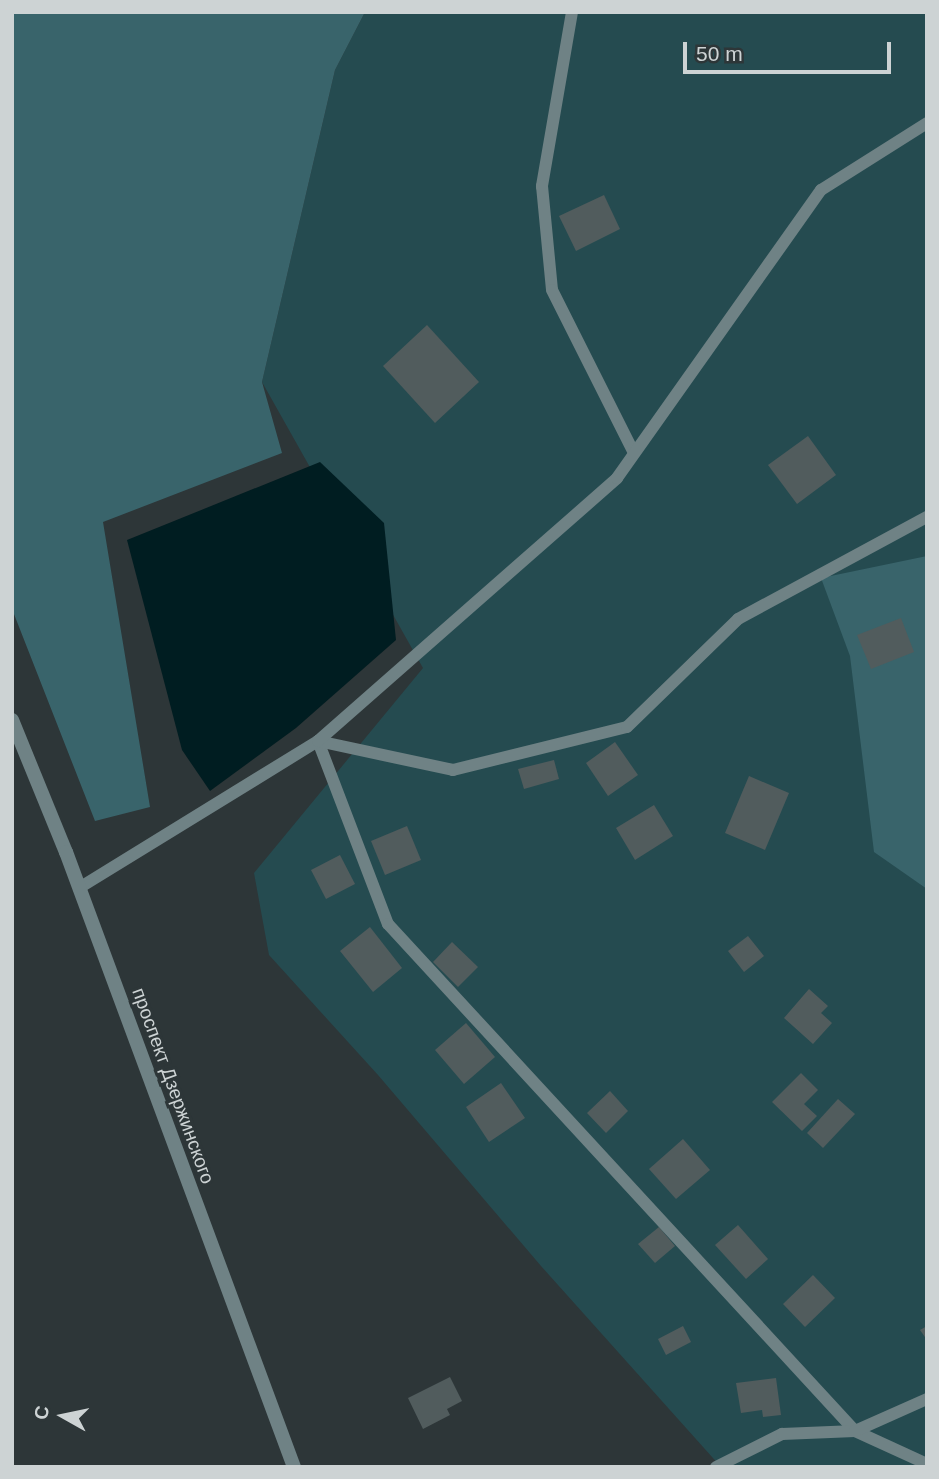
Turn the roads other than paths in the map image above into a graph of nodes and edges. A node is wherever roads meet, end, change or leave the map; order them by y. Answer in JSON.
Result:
{"nodes":[{"id":1,"x":572,"y":12,"type":"edge"},
{"id":2,"x":927,"y":123,"type":"edge"},
{"id":3,"x":634,"y":453,"type":"junction"},
{"id":4,"x":927,"y":517,"type":"edge"},
{"id":5,"x":12,"y":720,"type":"edge"},
{"id":6,"x":318,"y":741,"type":"junction"},
{"id":7,"x":79,"y":888,"type":"junction"},
{"id":8,"x":927,"y":1399,"type":"edge"},
{"id":9,"x":855,"y":1432,"type":"junction"},
{"id":10,"x":927,"y":1464,"type":"edge"},
{"id":11,"x":294,"y":1467,"type":"edge"},
{"id":12,"x":716,"y":1467,"type":"edge"}],
"edges":[{"from":1,"to":3,"type":"lane"},
{"from":2,"to":3,"type":"lane"},
{"from":3,"to":6,"type":"lane"},
{"from":4,"to":6,"type":"lane"},
{"from":5,"to":7,"type":"street","name":"проспект Дзержинского"},
{"from":6,"to":7,"type":"lane"},
{"from":6,"to":9,"type":"lane"},
{"from":7,"to":11,"type":"street","name":"проспект Дзержинского"},
{"from":8,"to":9,"type":"lane"},
{"from":9,"to":10,"type":"lane"},
{"from":9,"to":12,"type":"lane"}]}
